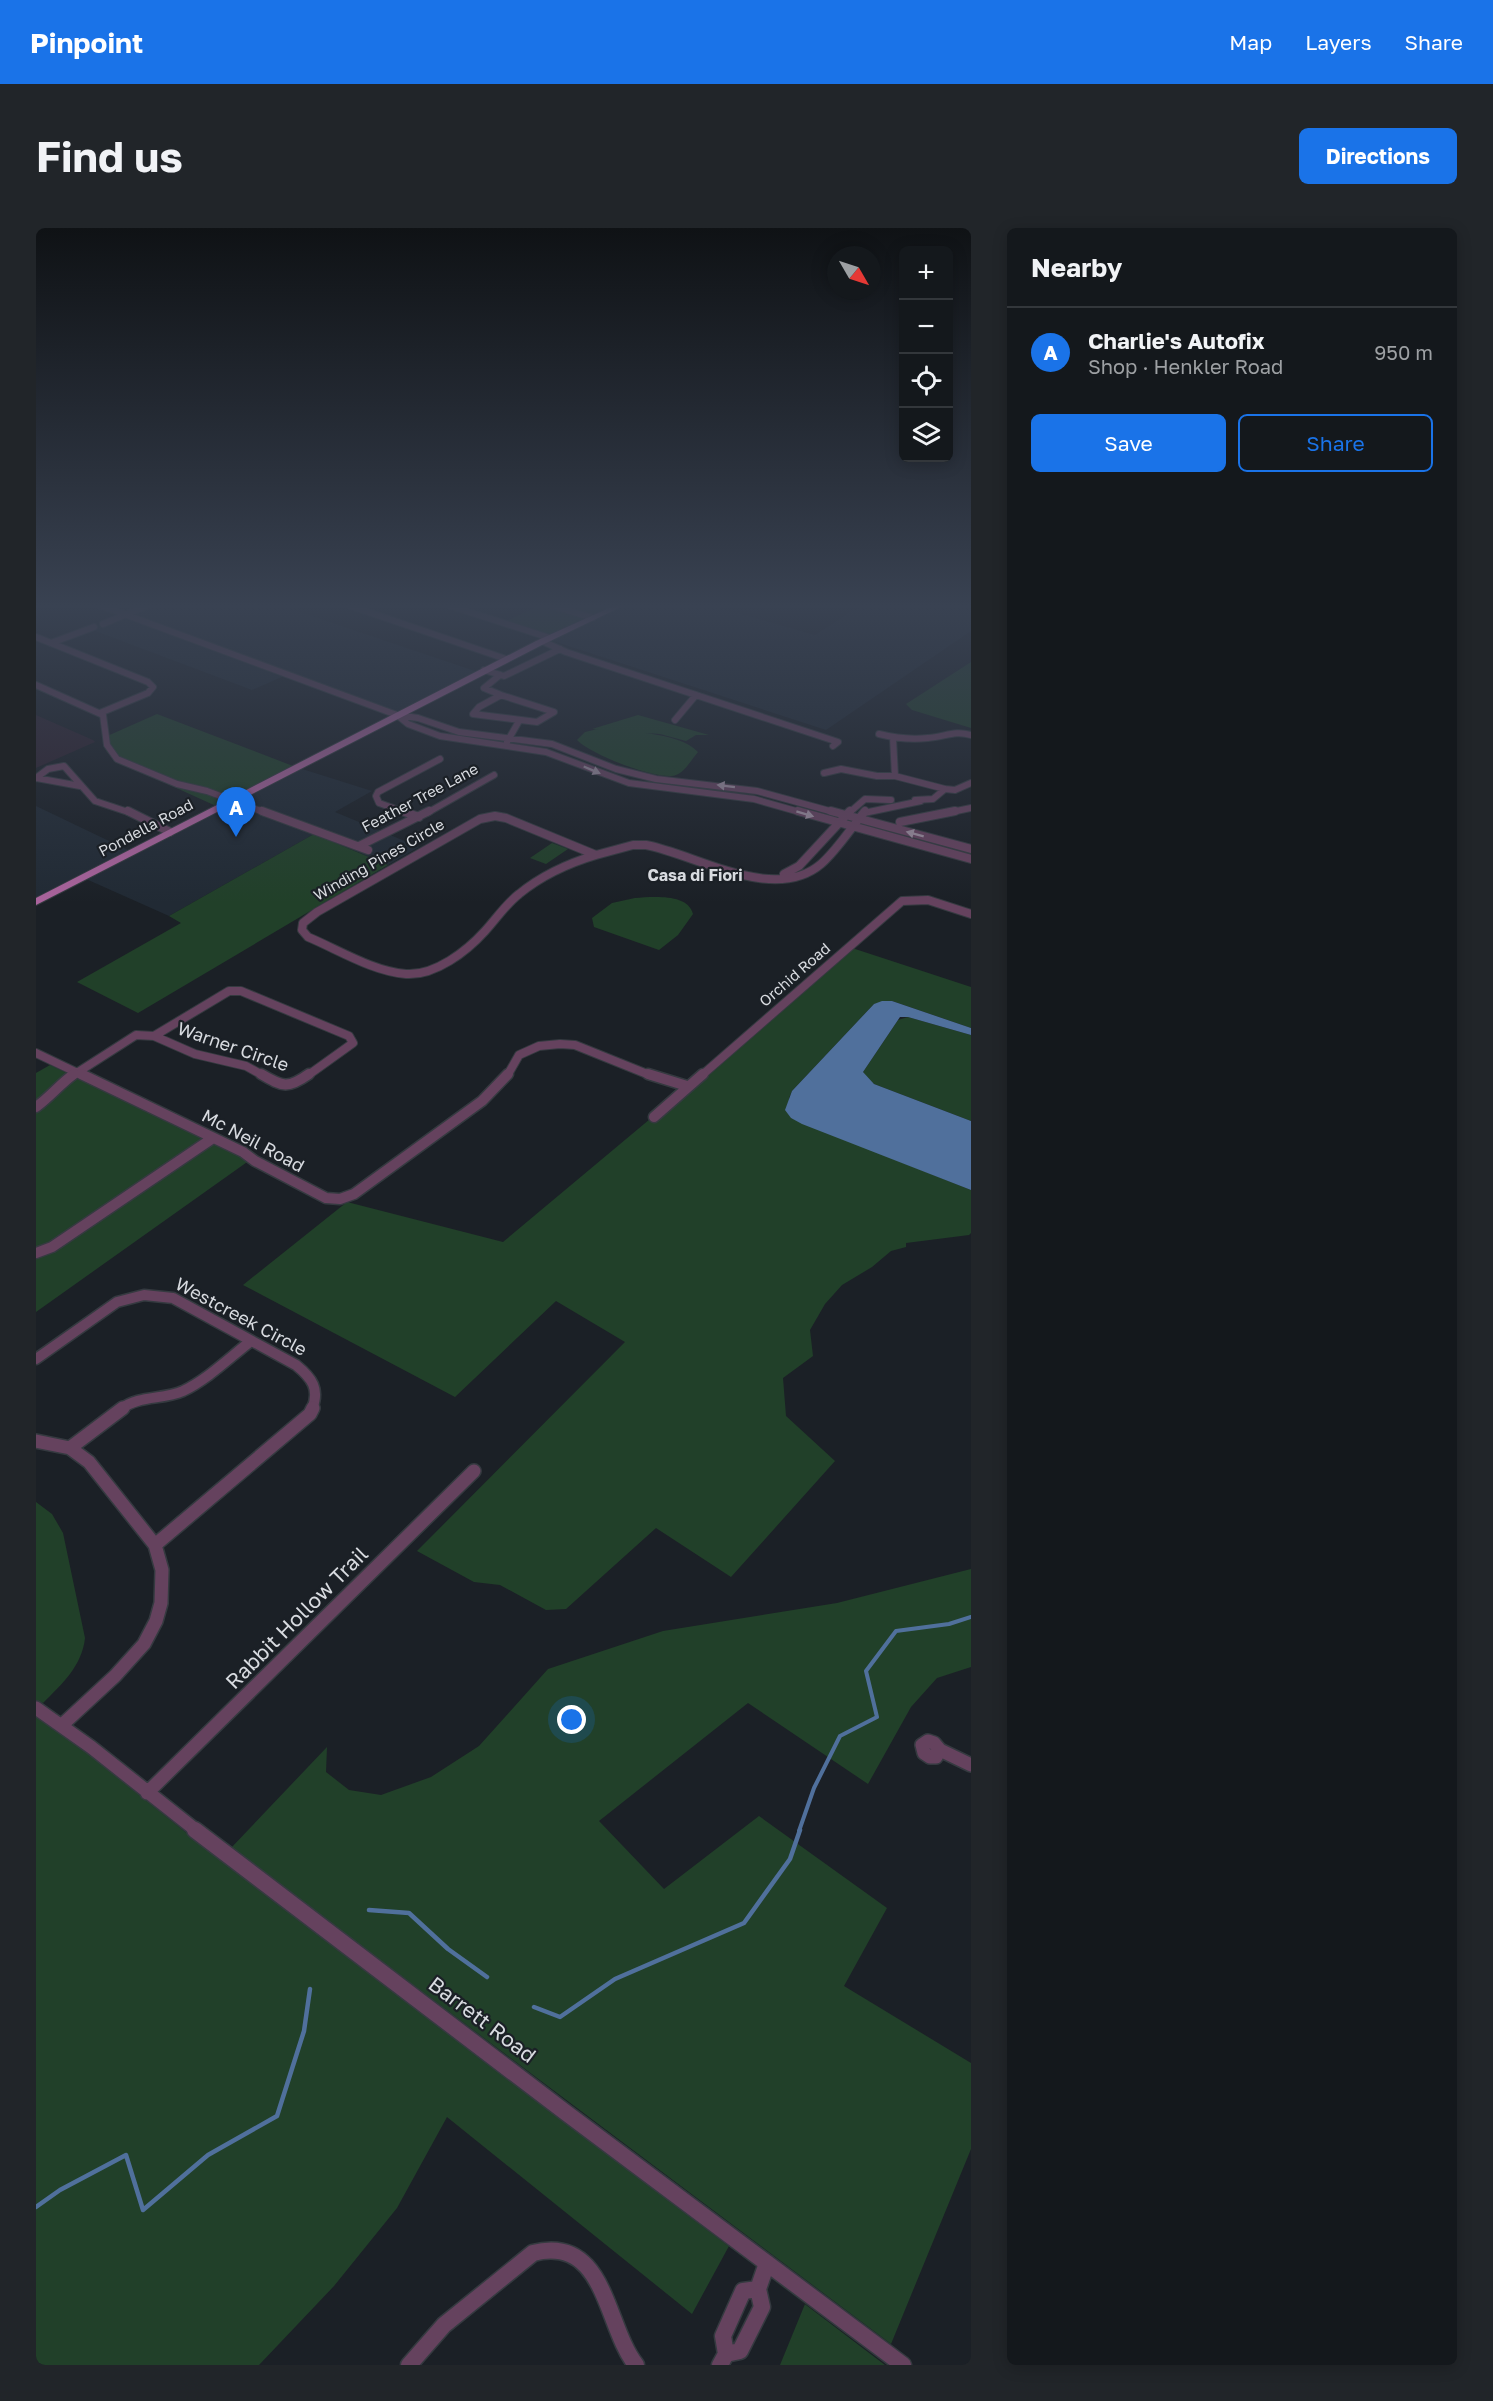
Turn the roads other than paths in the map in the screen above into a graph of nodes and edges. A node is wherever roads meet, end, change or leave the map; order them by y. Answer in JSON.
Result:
{"nodes":[{"id":1,"x":78,"y":704,"type":"edge"},
{"id":2,"x":122,"y":704,"type":"edge"},
{"id":3,"x":367,"y":704,"type":"edge"},
{"id":4,"x":419,"y":704,"type":"edge"},
{"id":5,"x":484,"y":704,"type":"edge"},
{"id":6,"x":529,"y":704,"type":"edge"},
{"id":7,"x":689,"y":704,"type":"edge"},
{"id":8,"x":722,"y":704,"type":"edge"},
{"id":9,"x":100,"y":713,"type":"junction"},
{"id":10,"x":397,"y":715,"type":"junction"},
{"id":11,"x":675,"y":720,"type":"dead end"},
{"id":12,"x":519,"y":721,"type":"junction"},
{"id":13,"x":879,"y":734,"type":"dead end"},
{"id":14,"x":971,"y":735,"type":"edge"},
{"id":15,"x":509,"y":738,"type":"junction"},
{"id":16,"x":893,"y":738,"type":"junction"},
{"id":17,"x":505,"y":745,"type":"junction"},
{"id":18,"x":832,"y":746,"type":"dead end"},
{"id":19,"x":440,"y":759,"type":"dead end"},
{"id":20,"x":824,"y":773,"type":"dead end"},
{"id":21,"x":494,"y":775,"type":"dead end"},
{"id":22,"x":895,"y":776,"type":"junction"},
{"id":23,"x":36,"y":778,"type":"edge"},
{"id":24,"x":971,"y":783,"type":"edge"},
{"id":25,"x":80,"y":786,"type":"junction"},
{"id":26,"x":945,"y":789,"type":"junction"},
{"id":27,"x":757,"y":791,"type":"junction"},
{"id":28,"x":749,"y":798,"type":"junction"},
{"id":29,"x":922,"y":801,"type":"junction"},
{"id":30,"x":226,"y":803,"type":"junction"},
{"id":31,"x":971,"y":808,"type":"edge"},
{"id":32,"x":939,"y":813,"type":"junction"},
{"id":33,"x":847,"y":816,"type":"junction"},
{"id":34,"x":419,"y":817,"type":"junction"},
{"id":35,"x":856,"y":818,"type":"junction"},
{"id":36,"x":900,"y":822,"type":"dead end"},
{"id":37,"x":838,"y":824,"type":"junction"},
{"id":38,"x":852,"y":827,"type":"junction"},
{"id":39,"x":170,"y":832,"type":"junction"},
{"id":40,"x":359,"y":846,"type":"junction"},
{"id":41,"x":971,"y":849,"type":"edge"},
{"id":42,"x":368,"y":850,"type":"dead end"},
{"id":43,"x":597,"y":855,"type":"junction"},
{"id":44,"x":971,"y":859,"type":"edge"},
{"id":45,"x":760,"y":877,"type":"junction"},
{"id":46,"x":36,"y":902,"type":"edge"},
{"id":47,"x":971,"y":914,"type":"edge"},
{"id":48,"x":154,"y":1036,"type":"junction"},
{"id":49,"x":36,"y":1053,"type":"edge"},
{"id":50,"x":76,"y":1072,"type":"junction"},
{"id":51,"x":687,"y":1086,"type":"junction"},
{"id":52,"x":36,"y":1107,"type":"edge"},
{"id":53,"x":654,"y":1117,"type":"dead end"},
{"id":54,"x":213,"y":1138,"type":"junction"},
{"id":55,"x":36,"y":1253,"type":"edge"},
{"id":56,"x":251,"y":1341,"type":"junction"},
{"id":57,"x":36,"y":1359,"type":"edge"},
{"id":58,"x":36,"y":1441,"type":"edge"},
{"id":59,"x":70,"y":1448,"type":"junction"},
{"id":60,"x":474,"y":1471,"type":"dead end"},
{"id":61,"x":155,"y":1545,"type":"junction"},
{"id":62,"x":36,"y":1708,"type":"edge"},
{"id":63,"x":62,"y":1725,"type":"junction"},
{"id":64,"x":940,"y":1750,"type":"dead end"},
{"id":65,"x":971,"y":1765,"type":"edge"},
{"id":66,"x":147,"y":1793,"type":"junction"},
{"id":67,"x":767,"y":2263,"type":"junction"},
{"id":68,"x":723,"y":2359,"type":"edge"},
{"id":69,"x":409,"y":2365,"type":"edge"},
{"id":70,"x":636,"y":2365,"type":"edge"},
{"id":71,"x":903,"y":2365,"type":"edge"}],
"edges":[{"from":1,"to":9,"type":"street"},
{"from":2,"to":9,"type":"street"},
{"from":3,"to":10,"type":"street"},
{"from":4,"to":10,"type":"main road","name":"Pondella Road"},
{"from":5,"to":12,"type":"street"},
{"from":6,"to":12,"type":"street"},
{"from":7,"to":11,"type":"street"},
{"from":8,"to":18,"type":"street"},
{"from":9,"to":30,"type":"street"},
{"from":10,"to":15,"type":"street"},
{"from":10,"to":17,"type":"street"},
{"from":10,"to":30,"type":"main road","name":"Pondella Road"},
{"from":12,"to":15,"type":"street"},
{"from":13,"to":16,"type":"street"},
{"from":14,"to":16,"type":"street"},
{"from":15,"to":17,"type":"street"},
{"from":27,"to":15,"type":"street","one_way":true},
{"from":16,"to":22,"type":"street"},
{"from":17,"to":28,"type":"street","one_way":true},
{"from":19,"to":34,"type":"street"},
{"from":20,"to":22,"type":"street"},
{"from":21,"to":34,"type":"street","name":"Feather Tree Lane"},
{"from":22,"to":26,"type":"street"},
{"from":23,"to":25,"type":"street"},
{"from":23,"to":25,"type":"street"},
{"from":24,"to":26,"type":"street"},
{"from":25,"to":39,"type":"street"},
{"from":26,"to":29,"type":"street"},
{"from":27,"to":28,"type":"street"},
{"from":27,"to":33,"type":"street"},
{"from":28,"to":37,"type":"street","one_way":true},
{"from":29,"to":32,"type":"street"},
{"from":29,"to":33,"type":"street","name":"Winding Pines Circle"},
{"from":29,"to":35,"type":"street"},
{"from":30,"to":39,"type":"main road","name":"Pondella Road"},
{"from":30,"to":40,"type":"street"},
{"from":31,"to":32,"type":"street"},
{"from":32,"to":36,"type":"street"},
{"from":33,"to":35,"type":"street"},
{"from":33,"to":37,"type":"street","name":"Winding Pines Circle"},
{"from":34,"to":40,"type":"street","name":"Feather Tree Lane"},
{"from":35,"to":38,"type":"street","name":"Winding Pines Circle"},
{"from":41,"to":35,"type":"street","one_way":true},
{"from":37,"to":38,"type":"street"},
{"from":37,"to":45,"type":"street","name":"Winding Pines Circle"},
{"from":38,"to":44,"type":"street"},
{"from":38,"to":45,"type":"street","name":"Winding Pines Circle"},
{"from":39,"to":46,"type":"main road","name":"Pondella Road"},
{"from":40,"to":42,"type":"street"},
{"from":43,"to":43,"type":"street","name":"Winding Pines Circle"},
{"from":43,"to":45,"type":"street","name":"Winding Pines Circle"},
{"from":47,"to":51,"type":"street","name":"Orchid Road"},
{"from":48,"to":48,"type":"street","name":"Warner Circle"},
{"from":48,"to":50,"type":"street","name":"Warner Circle"},
{"from":49,"to":50,"type":"street","name":"Mc Neil Road"},
{"from":50,"to":52,"type":"street","name":"Warner Circle"},
{"from":50,"to":54,"type":"street","name":"Mc Neil Road"},
{"from":51,"to":53,"type":"street","name":"Orchid Road"},
{"from":51,"to":54,"type":"street","name":"Mc Neil Road"},
{"from":54,"to":55,"type":"street"},
{"from":56,"to":57,"type":"street","name":"Westcreek Circle"},
{"from":56,"to":59,"type":"street"},
{"from":56,"to":61,"type":"street","name":"Westcreek Circle"},
{"from":58,"to":59,"type":"street"},
{"from":59,"to":61,"type":"street"},
{"from":60,"to":66,"type":"street","name":"Rabbit Hollow Trail"},
{"from":61,"to":63,"type":"street"},
{"from":62,"to":63,"type":"street","name":"Barrett Road"},
{"from":63,"to":66,"type":"street","name":"Barrett Road"},
{"from":64,"to":65,"type":"street"},
{"from":66,"to":67,"type":"street","name":"Barrett Road"},
{"from":67,"to":68,"type":"street"},
{"from":67,"to":71,"type":"street","name":"Barrett Road"},
{"from":69,"to":70,"type":"street"}]}
